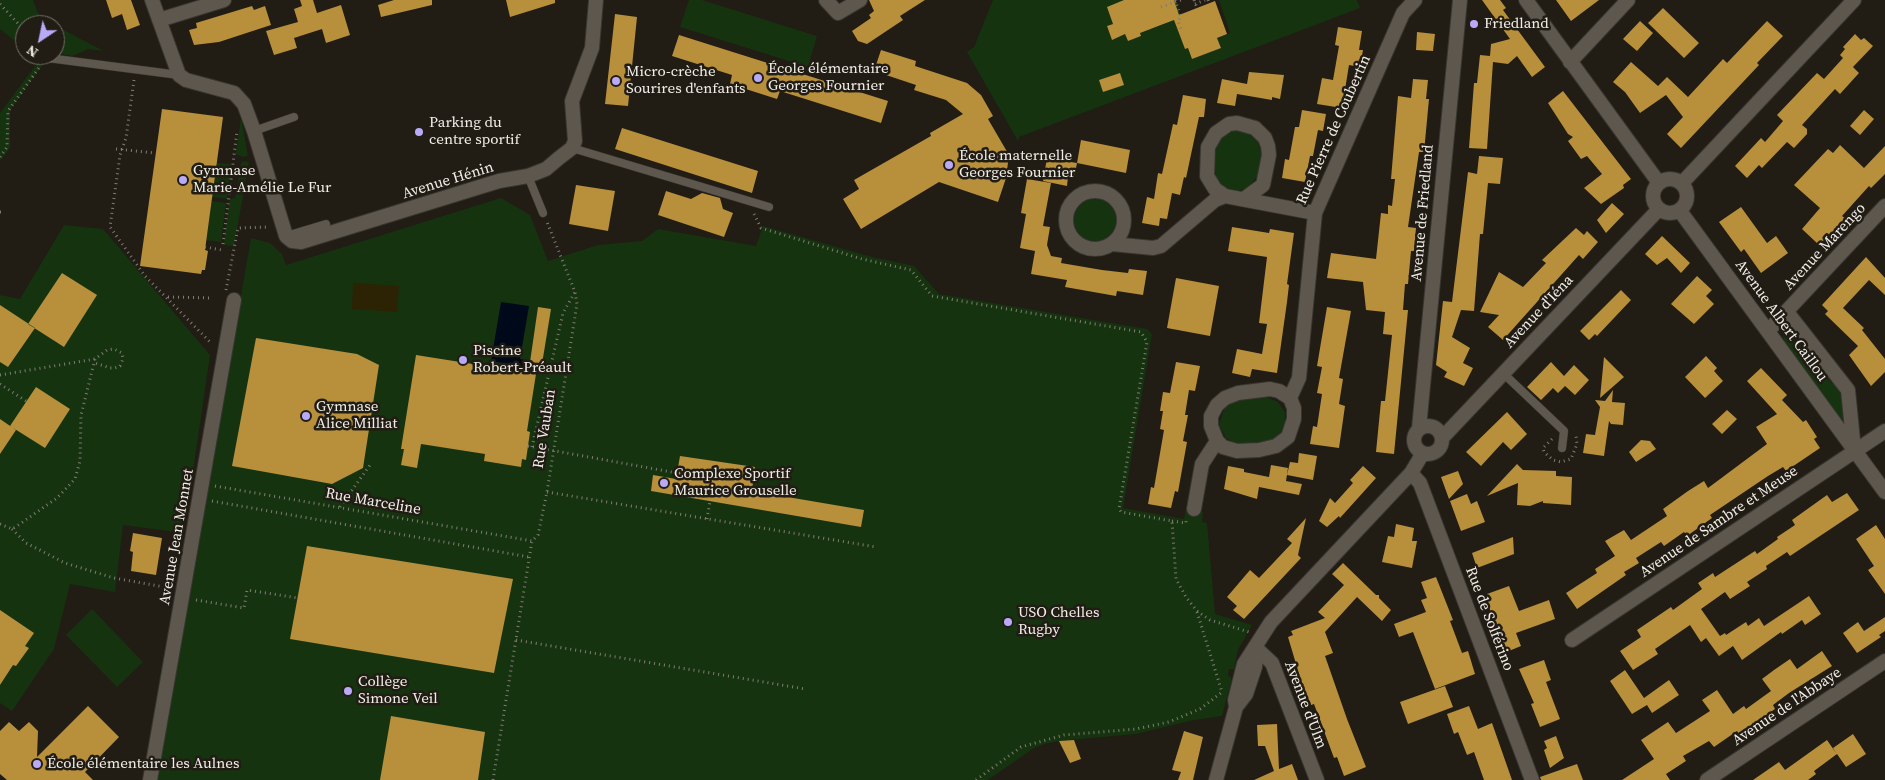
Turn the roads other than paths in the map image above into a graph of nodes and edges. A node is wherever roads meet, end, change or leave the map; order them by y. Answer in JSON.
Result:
{"nodes":[{"id":1,"x":152,"y":0,"type":"edge"},
{"id":2,"x":224,"y":0,"type":"edge"},
{"id":3,"x":596,"y":0,"type":"edge"},
{"id":4,"x":860,"y":0,"type":"edge"},
{"id":5,"x":1416,"y":0,"type":"edge"},
{"id":6,"x":1460,"y":0,"type":"edge"},
{"id":7,"x":1526,"y":0,"type":"edge"},
{"id":8,"x":1628,"y":0,"type":"edge"},
{"id":9,"x":1854,"y":0,"type":"edge"},
{"id":10,"x":830,"y":6,"type":"edge"},
{"id":11,"x":159,"y":20,"type":"junction"},
{"id":12,"x":65,"y":60,"type":"edge"},
{"id":13,"x":1570,"y":62,"type":"junction"},
{"id":14,"x":179,"y":75,"type":"junction"},
{"id":15,"x":294,"y":117,"type":"dead end"},
{"id":16,"x":254,"y":131,"type":"junction"},
{"id":17,"x":572,"y":148,"type":"junction"},
{"id":18,"x":528,"y":176,"type":"junction"},
{"id":19,"x":1659,"y":183,"type":"junction"},
{"id":20,"x":1682,"y":183,"type":"junction"},
{"id":21,"x":1225,"y":196,"type":"junction"},
{"id":22,"x":1244,"y":199,"type":"junction"},
{"id":23,"x":1885,"y":206,"type":"edge"},
{"id":24,"x":769,"y":207,"type":"dead end"},
{"id":25,"x":1658,"y":209,"type":"junction"},
{"id":26,"x":1680,"y":211,"type":"junction"},
{"id":27,"x":543,"y":213,"type":"road end"},
{"id":28,"x":1315,"y":213,"type":"junction"},
{"id":29,"x":326,"y":224,"type":"dead end"},
{"id":30,"x":284,"y":231,"type":"junction"},
{"id":31,"x":1112,"y":244,"type":"junction"},
{"id":32,"x":229,"y":299,"type":"road end"},
{"id":33,"x":1787,"y":312,"type":"junction"},
{"id":34,"x":1768,"y":331,"type":"junction"},
{"id":35,"x":1504,"y":374,"type":"junction"},
{"id":36,"x":1290,"y":398,"type":"junction"},
{"id":37,"x":1419,"y":428,"type":"junction"},
{"id":38,"x":1885,"y":431,"type":"edge"},
{"id":39,"x":1442,"y":437,"type":"junction"},
{"id":40,"x":1216,"y":441,"type":"junction"},
{"id":41,"x":1562,"y":448,"type":"dead end"},
{"id":42,"x":1854,"y":451,"type":"junction"},
{"id":43,"x":1424,"y":453,"type":"junction"},
{"id":44,"x":1411,"y":473,"type":"junction"},
{"id":45,"x":1885,"y":492,"type":"edge"},
{"id":46,"x":1194,"y":509,"type":"dead end"},
{"id":47,"x":1572,"y":640,"type":"dead end"},
{"id":48,"x":1256,"y":648,"type":"junction"},
{"id":49,"x":1885,"y":660,"type":"edge"},
{"id":50,"x":150,"y":780,"type":"edge"},
{"id":51,"x":1216,"y":780,"type":"edge"},
{"id":52,"x":1317,"y":780,"type":"edge"},
{"id":53,"x":1532,"y":780,"type":"edge"},
{"id":54,"x":1707,"y":780,"type":"edge"}],
"edges":[{"from":1,"to":11,"type":"street"},
{"from":2,"to":11,"type":"street"},
{"from":3,"to":17,"type":"street"},
{"from":4,"to":10,"type":"street"},
{"from":5,"to":28,"type":"street","name":"Rue Pierre de Coubertin"},
{"from":6,"to":37,"type":"street","name":"Avenue de Friedland"},
{"from":7,"to":13,"type":"street"},
{"from":8,"to":13,"type":"street"},
{"from":9,"to":20,"type":"street"},
{"from":11,"to":14,"type":"street"},
{"from":12,"to":14,"type":"lane"},
{"from":13,"to":19,"type":"street"},
{"from":14,"to":16,"type":"street"},
{"from":15,"to":16,"type":"lane"},
{"from":16,"to":30,"type":"street"},
{"from":17,"to":18,"type":"street","name":"Avenue Hénin"},
{"from":17,"to":24,"type":"lane"},
{"from":18,"to":27,"type":"lane"},
{"from":18,"to":30,"type":"street","name":"Avenue Hénin"},
{"from":19,"to":20,"type":"street"},
{"from":19,"to":25,"type":"street"},
{"from":20,"to":26,"type":"street"},
{"from":21,"to":22,"type":"street"},
{"from":21,"to":22,"type":"street"},
{"from":21,"to":31,"type":"street"},
{"from":22,"to":28,"type":"street"},
{"from":23,"to":33,"type":"street","name":"Avenue Marengo"},
{"from":25,"to":26,"type":"street"},
{"from":25,"to":35,"type":"street","name":"Avenue d'Iéna"},
{"from":26,"to":34,"type":"street","name":"Avenue Albert Caillou"},
{"from":28,"to":36,"type":"street","name":"Rue Pierre de Coubertin"},
{"from":29,"to":30,"type":"lane"},
{"from":31,"to":31,"type":"street"},
{"from":32,"to":50,"type":"street","name":"Avenue Jean Monnet"},
{"from":33,"to":34,"type":"street","name":"Avenue Marengo"},
{"from":33,"to":42,"type":"street","name":"Avenue Albert Caillou"},
{"from":34,"to":42,"type":"street","name":"Avenue Albert Caillou"},
{"from":35,"to":39,"type":"street","name":"Avenue d'Iéna"},
{"from":35,"to":41,"type":"lane"},
{"from":36,"to":40,"type":"street"},
{"from":36,"to":40,"type":"street","name":"Rue Pierre de Coubertin"},
{"from":37,"to":39,"type":"street"},
{"from":37,"to":43,"type":"street"},
{"from":38,"to":42,"type":"street","name":"Avenue de Sambre et Meuse"},
{"from":39,"to":43,"type":"street"},
{"from":40,"to":46,"type":"street"},
{"from":42,"to":45,"type":"street","name":"Avenue Albert Caillou"},
{"from":42,"to":47,"type":"street","name":"Avenue de Sambre et Meuse"},
{"from":43,"to":44,"type":"street"},
{"from":44,"to":48,"type":"street"},
{"from":44,"to":53,"type":"street","name":"Rue de Solférino"},
{"from":48,"to":51,"type":"street"},
{"from":48,"to":52,"type":"street","name":"Avenue d'Ulm"},
{"from":49,"to":54,"type":"street","name":"Avenue de l'Abbaye"}]}
